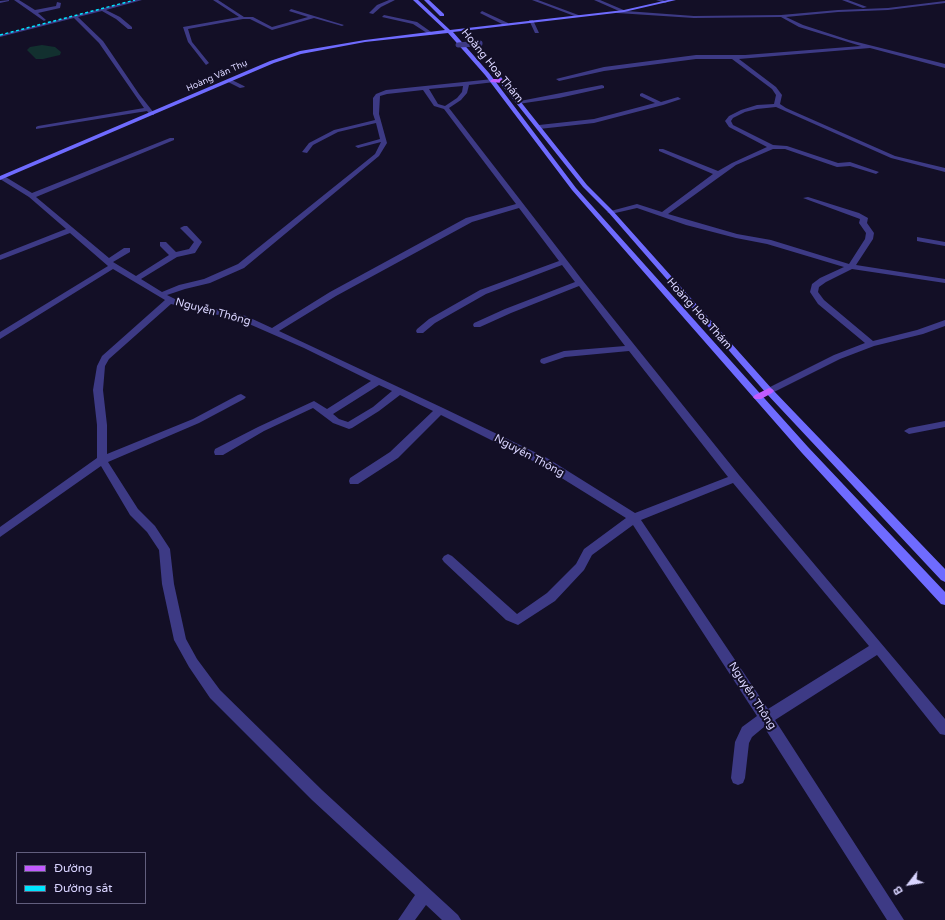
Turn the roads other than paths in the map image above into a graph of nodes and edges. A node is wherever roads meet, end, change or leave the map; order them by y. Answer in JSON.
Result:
{"nodes":[{"id":1,"x":7,"y":0,"type":"edge"},
{"id":2,"x":16,"y":0,"type":"edge"},
{"id":3,"x":122,"y":0,"type":"edge"},
{"id":4,"x":140,"y":0,"type":"edge"},
{"id":5,"x":215,"y":0,"type":"edge"},
{"id":6,"x":393,"y":0,"type":"edge"},
{"id":7,"x":415,"y":0,"type":"edge"},
{"id":8,"x":426,"y":0,"type":"edge"},
{"id":9,"x":534,"y":0,"type":"edge"},
{"id":10,"x":596,"y":0,"type":"edge"},
{"id":11,"x":658,"y":0,"type":"edge"},
{"id":12,"x":674,"y":0,"type":"edge"},
{"id":13,"x":844,"y":0,"type":"edge"},
{"id":14,"x":0,"y":2,"type":"edge"},
{"id":15,"x":665,"y":2,"type":"junction"},
{"id":16,"x":945,"y":2,"type":"edge"},
{"id":17,"x":58,"y":3,"type":"dead end"},
{"id":18,"x":870,"y":9,"type":"junction"},
{"id":19,"x":103,"y":10,"type":"junction"},
{"id":20,"x":291,"y":10,"type":"dead end"},
{"id":21,"x":624,"y":11,"type":"junction"},
{"id":22,"x":34,"y":12,"type":"junction"},
{"id":23,"x":482,"y":12,"type":"dead end"},
{"id":24,"x":616,"y":12,"type":"junction"},
{"id":25,"x":371,"y":13,"type":"dead end"},
{"id":26,"x":804,"y":14,"type":"junction"},
{"id":27,"x":384,"y":16,"type":"dead end"},
{"id":28,"x":579,"y":16,"type":"junction"},
{"id":29,"x":781,"y":16,"type":"junction"},
{"id":30,"x":75,"y":17,"type":"junction"},
{"id":31,"x":314,"y":17,"type":"junction"},
{"id":32,"x":243,"y":18,"type":"junction"},
{"id":33,"x":809,"y":18,"type":"dead end"},
{"id":34,"x":44,"y":20,"type":"junction"},
{"id":35,"x":448,"y":21,"type":"dead end"},
{"id":36,"x":531,"y":21,"type":"junction"},
{"id":37,"x":506,"y":24,"type":"junction"},
{"id":38,"x":342,"y":25,"type":"dead end"},
{"id":39,"x":130,"y":28,"type":"dead end"},
{"id":40,"x":454,"y":29,"type":"junction"},
{"id":41,"x":0,"y":31,"type":"edge"},
{"id":42,"x":537,"y":32,"type":"dead end"},
{"id":43,"x":432,"y":34,"type":"junction"},
{"id":44,"x":0,"y":36,"type":"edge"},
{"id":45,"x":869,"y":47,"type":"junction"},
{"id":46,"x":733,"y":57,"type":"junction"},
{"id":47,"x":206,"y":63,"type":"dead end"},
{"id":48,"x":945,"y":66,"type":"edge"},
{"id":49,"x":559,"y":79,"type":"dead end"},
{"id":50,"x":230,"y":81,"type":"junction"},
{"id":51,"x":497,"y":81,"type":"junction"},
{"id":52,"x":466,"y":84,"type":"junction"},
{"id":53,"x":242,"y":87,"type":"dead end"},
{"id":54,"x":602,"y":87,"type":"dead end"},
{"id":55,"x":425,"y":88,"type":"junction"},
{"id":56,"x":642,"y":95,"type":"dead end"},
{"id":57,"x":678,"y":99,"type":"dead end"},
{"id":58,"x":518,"y":102,"type":"junction"},
{"id":59,"x":661,"y":104,"type":"junction"},
{"id":60,"x":777,"y":105,"type":"junction"},
{"id":61,"x":446,"y":108,"type":"junction"},
{"id":62,"x":148,"y":109,"type":"junction"},
{"id":63,"x":152,"y":114,"type":"junction"},
{"id":64,"x":378,"y":121,"type":"junction"},
{"id":65,"x":538,"y":127,"type":"junction"},
{"id":66,"x":38,"y":128,"type":"dead end"},
{"id":67,"x":172,"y":139,"type":"dead end"},
{"id":68,"x":383,"y":140,"type":"junction"},
{"id":69,"x":358,"y":146,"type":"dead end"},
{"id":70,"x":772,"y":146,"type":"junction"},
{"id":71,"x":661,"y":150,"type":"dead end"},
{"id":72,"x":305,"y":152,"type":"dead end"},
{"id":73,"x":945,"y":170,"type":"edge"},
{"id":74,"x":876,"y":172,"type":"dead end"},
{"id":75,"x":718,"y":174,"type":"junction"},
{"id":76,"x":1,"y":177,"type":"edge"},
{"id":77,"x":31,"y":196,"type":"junction"},
{"id":78,"x":806,"y":198,"type":"dead end"},
{"id":79,"x":520,"y":205,"type":"junction"},
{"id":80,"x":611,"y":212,"type":"junction"},
{"id":81,"x":663,"y":214,"type":"junction"},
{"id":82,"x":184,"y":228,"type":"dead end"},
{"id":83,"x":70,"y":230,"type":"junction"},
{"id":84,"x":920,"y":239,"type":"dead end"},
{"id":85,"x":163,"y":244,"type":"dead end"},
{"id":86,"x":945,"y":244,"type":"edge"},
{"id":87,"x":126,"y":250,"type":"dead end"},
{"id":88,"x":174,"y":255,"type":"junction"},
{"id":89,"x":0,"y":258,"type":"edge"},
{"id":90,"x":564,"y":262,"type":"junction"},
{"id":91,"x":110,"y":264,"type":"junction"},
{"id":92,"x":851,"y":267,"type":"junction"},
{"id":93,"x":135,"y":280,"type":"junction"},
{"id":94,"x":945,"y":281,"type":"edge"},
{"id":95,"x":580,"y":283,"type":"junction"},
{"id":96,"x":165,"y":298,"type":"junction"},
{"id":97,"x":945,"y":324,"type":"edge"},
{"id":98,"x":477,"y":325,"type":"dead end"},
{"id":99,"x":420,"y":330,"type":"dead end"},
{"id":100,"x":273,"y":331,"type":"junction"},
{"id":101,"x":0,"y":336,"type":"edge"},
{"id":102,"x":871,"y":344,"type":"junction"},
{"id":103,"x":632,"y":348,"type":"junction"},
{"id":104,"x":544,"y":361,"type":"dead end"},
{"id":105,"x":378,"y":381,"type":"junction"},
{"id":106,"x":399,"y":391,"type":"junction"},
{"id":107,"x":769,"y":391,"type":"junction"},
{"id":108,"x":241,"y":397,"type":"dead end"},
{"id":109,"x":758,"y":397,"type":"junction"},
{"id":110,"x":440,"y":410,"type":"junction"},
{"id":111,"x":327,"y":413,"type":"junction"},
{"id":112,"x":945,"y":424,"type":"edge"},
{"id":113,"x":909,"y":431,"type":"dead end"},
{"id":114,"x":219,"y":452,"type":"dead end"},
{"id":115,"x":102,"y":460,"type":"junction"},
{"id":116,"x":735,"y":478,"type":"junction"},
{"id":117,"x":354,"y":482,"type":"dead end"},
{"id":118,"x":634,"y":518,"type":"junction"},
{"id":119,"x":0,"y":533,"type":"edge"},
{"id":120,"x":448,"y":559,"type":"dead end"},
{"id":121,"x":945,"y":577,"type":"edge"},
{"id":122,"x":945,"y":600,"type":"edge"},
{"id":123,"x":878,"y":647,"type":"junction"},
{"id":124,"x":766,"y":718,"type":"junction"},
{"id":125,"x":945,"y":729,"type":"edge"},
{"id":126,"x":738,"y":778,"type":"dead end"},
{"id":127,"x":424,"y":895,"type":"junction"},
{"id":128,"x":406,"y":920,"type":"edge"},
{"id":129,"x":453,"y":920,"type":"edge"},
{"id":130,"x":896,"y":920,"type":"edge"}],
"edges":[{"from":1,"to":14,"type":"street"},
{"from":2,"to":22,"type":"street"},
{"from":3,"to":34,"type":"street"},
{"from":4,"to":19,"type":"street"},
{"from":5,"to":32,"type":"street"},
{"from":6,"to":25,"type":"street"},
{"from":7,"to":40,"type":"main road","name":"Hoàng Hoa Thám"},
{"from":8,"to":35,"type":"main road"},
{"from":9,"to":28,"type":"street"},
{"from":10,"to":21,"type":"street"},
{"from":11,"to":15,"type":"street"},
{"from":12,"to":15,"type":"main road","name":"Hoàng Văn Thụ"},
{"from":13,"to":18,"type":"street"},
{"from":15,"to":21,"type":"main road","name":"Hoàng Văn Thụ"},
{"from":16,"to":18,"type":"street"},
{"from":17,"to":22,"type":"street"},
{"from":18,"to":26,"type":"street"},
{"from":19,"to":30,"type":"street"},
{"from":19,"to":39,"type":"street"},
{"from":20,"to":31,"type":"street"},
{"from":21,"to":24,"type":"main road","name":"Hoàng Văn Thụ"},
{"from":22,"to":34,"type":"street"},
{"from":23,"to":37,"type":"street"},
{"from":24,"to":28,"type":"main road","name":"Hoàng Văn Thụ"},
{"from":24,"to":29,"type":"street"},
{"from":26,"to":29,"type":"street"},
{"from":26,"to":33,"type":"street"},
{"from":27,"to":43,"type":"street"},
{"from":28,"to":36,"type":"main road","name":"Hoàng Văn Thụ"},
{"from":29,"to":45,"type":"street"},
{"from":30,"to":44,"type":"street"},
{"from":30,"to":62,"type":"street"},
{"from":31,"to":32,"type":"street"},
{"from":31,"to":38,"type":"street"},
{"from":32,"to":47,"type":"street"},
{"from":34,"to":41,"type":"street"},
{"from":36,"to":37,"type":"main road","name":"Hoàng Văn Thụ"},
{"from":36,"to":42,"type":"street"},
{"from":37,"to":40,"type":"main road","name":"Hoàng Văn Thụ"},
{"from":40,"to":43,"type":"main road","name":"Hoàng Văn Thụ"},
{"from":40,"to":51,"type":"main road","name":"Hoàng Hoa Thám"},
{"from":43,"to":50,"type":"main road","name":"Hoàng Văn Thụ"},
{"from":45,"to":46,"type":"street"},
{"from":45,"to":48,"type":"street"},
{"from":46,"to":49,"type":"street"},
{"from":46,"to":60,"type":"street"},
{"from":50,"to":53,"type":"street"},
{"from":50,"to":63,"type":"main road","name":"Hoàng Văn Thụ"},
{"from":51,"to":52,"type":"street"},
{"from":51,"to":58,"type":"main road","name":"Hoàng Hoa Thám"},
{"from":51,"to":109,"type":"main road","name":"Hoàng Hoa Thám"},
{"from":52,"to":55,"type":"street"},
{"from":52,"to":61,"type":"street"},
{"from":54,"to":58,"type":"street"},
{"from":55,"to":61,"type":"street"},
{"from":55,"to":64,"type":"street"},
{"from":56,"to":59,"type":"street"},
{"from":57,"to":59,"type":"street"},
{"from":58,"to":65,"type":"main road","name":"Hoàng Hoa Thám"},
{"from":59,"to":65,"type":"street"},
{"from":60,"to":70,"type":"street"},
{"from":60,"to":73,"type":"street"},
{"from":61,"to":79,"type":"street"},
{"from":62,"to":63,"type":"street"},
{"from":62,"to":66,"type":"street"},
{"from":63,"to":76,"type":"main road","name":"Hoàng Văn Thụ"},
{"from":64,"to":68,"type":"street"},
{"from":64,"to":72,"type":"street"},
{"from":65,"to":80,"type":"main road","name":"Hoàng Hoa Thám"},
{"from":67,"to":77,"type":"street"},
{"from":68,"to":69,"type":"street"},
{"from":68,"to":96,"type":"street"},
{"from":70,"to":74,"type":"street"},
{"from":70,"to":75,"type":"street"},
{"from":71,"to":75,"type":"street"},
{"from":75,"to":81,"type":"street"},
{"from":76,"to":77,"type":"street","name":"Nguyễn Thông"},
{"from":77,"to":83,"type":"street","name":"Nguyễn Thông"},
{"from":78,"to":92,"type":"street"},
{"from":79,"to":90,"type":"street"},
{"from":79,"to":100,"type":"street"},
{"from":80,"to":81,"type":"street"},
{"from":80,"to":107,"type":"main road","name":"Hoàng Hoa Thám"},
{"from":81,"to":92,"type":"street"},
{"from":82,"to":88,"type":"street"},
{"from":83,"to":89,"type":"street"},
{"from":83,"to":91,"type":"street","name":"Nguyễn Thông"},
{"from":84,"to":86,"type":"street"},
{"from":85,"to":88,"type":"street"},
{"from":87,"to":91,"type":"street"},
{"from":88,"to":93,"type":"street"},
{"from":90,"to":95,"type":"street"},
{"from":90,"to":99,"type":"street"},
{"from":91,"to":93,"type":"street","name":"Nguyễn Thông"},
{"from":91,"to":101,"type":"street"},
{"from":92,"to":94,"type":"street"},
{"from":92,"to":102,"type":"street"},
{"from":93,"to":96,"type":"street","name":"Nguyễn Thông"},
{"from":95,"to":98,"type":"street"},
{"from":95,"to":103,"type":"street"},
{"from":96,"to":100,"type":"street","name":"Nguyễn Thông"},
{"from":96,"to":115,"type":"street"},
{"from":97,"to":102,"type":"street"},
{"from":100,"to":105,"type":"street","name":"Nguyễn Thông"},
{"from":102,"to":107,"type":"street"},
{"from":103,"to":104,"type":"street"},
{"from":103,"to":116,"type":"street"},
{"from":105,"to":106,"type":"street","name":"Nguyễn Thông"},
{"from":105,"to":111,"type":"street"},
{"from":106,"to":110,"type":"street","name":"Nguyễn Thông"},
{"from":106,"to":111,"type":"street"},
{"from":107,"to":109,"type":"main road"},
{"from":107,"to":121,"type":"main road","name":"Hoàng Hoa Thám"},
{"from":108,"to":115,"type":"street"},
{"from":109,"to":122,"type":"main road","name":"Hoàng Hoa Thám"},
{"from":110,"to":117,"type":"street"},
{"from":110,"to":118,"type":"street","name":"Nguyễn Thông"},
{"from":111,"to":114,"type":"street"},
{"from":112,"to":113,"type":"street"},
{"from":115,"to":119,"type":"street"},
{"from":115,"to":127,"type":"street"},
{"from":116,"to":118,"type":"street"},
{"from":116,"to":123,"type":"street"},
{"from":118,"to":120,"type":"street"},
{"from":118,"to":124,"type":"street","name":"Nguyễn Thông"},
{"from":123,"to":124,"type":"street"},
{"from":123,"to":125,"type":"street"},
{"from":124,"to":126,"type":"street"},
{"from":124,"to":130,"type":"street","name":"Nguyễn Thông"},
{"from":127,"to":128,"type":"street"},
{"from":127,"to":129,"type":"street"}]}
